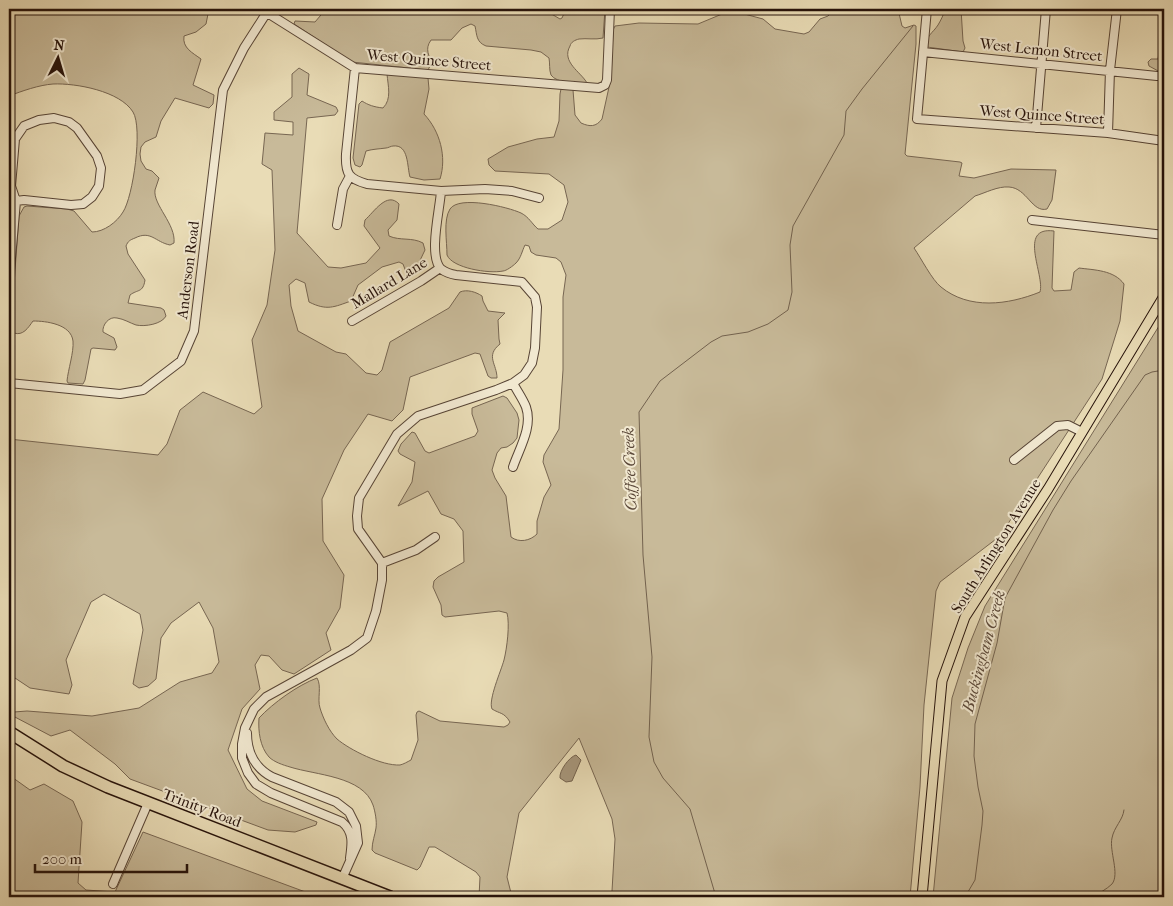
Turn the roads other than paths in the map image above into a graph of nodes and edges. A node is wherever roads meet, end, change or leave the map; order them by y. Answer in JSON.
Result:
{"nodes":[{"id":1,"x":610,"y":9,"type":"edge"},
{"id":2,"x":927,"y":9,"type":"edge"},
{"id":3,"x":1046,"y":9,"type":"edge"},
{"id":4,"x":1118,"y":9,"type":"edge"},
{"id":5,"x":1148,"y":9,"type":"edge"},
{"id":6,"x":268,"y":10,"type":"edge"},
{"id":7,"x":1164,"y":10,"type":"edge"},
{"id":8,"x":923,"y":52,"type":"junction"},
{"id":9,"x":1042,"y":64,"type":"junction"},
{"id":10,"x":355,"y":68,"type":"junction"},
{"id":11,"x":1110,"y":70,"type":"junction"},
{"id":12,"x":1157,"y":76,"type":"dead end"},
{"id":13,"x":1036,"y":128,"type":"junction"},
{"id":14,"x":1108,"y":133,"type":"junction"},
{"id":15,"x":1164,"y":141,"type":"edge"},
{"id":16,"x":350,"y":176,"type":"junction"},
{"id":17,"x":441,"y":191,"type":"junction"},
{"id":18,"x":539,"y":198,"type":"dead end"},
{"id":19,"x":16,"y":201,"type":"junction"},
{"id":20,"x":1032,"y":220,"type":"dead end"},
{"id":21,"x":338,"y":225,"type":"dead end"},
{"id":22,"x":1164,"y":235,"type":"edge"},
{"id":23,"x":440,"y":268,"type":"junction"},
{"id":24,"x":9,"y":281,"type":"edge"},
{"id":25,"x":1164,"y":296,"type":"edge"},
{"id":26,"x":352,"y":321,"type":"dead end"},
{"id":27,"x":513,"y":383,"type":"junction"},
{"id":28,"x":9,"y":384,"type":"edge"},
{"id":29,"x":1082,"y":432,"type":"junction"},
{"id":30,"x":1014,"y":460,"type":"dead end"},
{"id":31,"x":512,"y":467,"type":"dead end"},
{"id":32,"x":435,"y":537,"type":"dead end"},
{"id":33,"x":382,"y":563,"type":"junction"},
{"id":34,"x":248,"y":721,"type":"junction"},
{"id":35,"x":9,"y":732,"type":"edge"},
{"id":36,"x":148,"y":803,"type":"junction"},
{"id":37,"x":350,"y":858,"type":"junction"},
{"id":38,"x":342,"y":879,"type":"junction"},
{"id":39,"x":113,"y":884,"type":"dead end"},
{"id":40,"x":390,"y":897,"type":"edge"},
{"id":41,"x":922,"y":897,"type":"edge"}],
"edges":[{"from":1,"to":10,"type":"street","name":"West Quince Street"},
{"from":2,"to":8,"type":"street"},
{"from":3,"to":9,"type":"street"},
{"from":4,"to":11,"type":"street"},
{"from":5,"to":7,"type":"street"},
{"from":6,"to":10,"type":"street","name":"West Quince Street"},
{"from":6,"to":28,"type":"street","name":"Anderson Road"},
{"from":8,"to":9,"type":"street","name":"West Lemon Street"},
{"from":8,"to":13,"type":"street","name":"West Quince Street"},
{"from":9,"to":11,"type":"street","name":"West Lemon Street"},
{"from":9,"to":13,"type":"street"},
{"from":10,"to":16,"type":"street"},
{"from":11,"to":12,"type":"street","name":"West Lemon Street"},
{"from":11,"to":14,"type":"street"},
{"from":13,"to":14,"type":"street","name":"West Quince Street"},
{"from":14,"to":15,"type":"street","name":"West Quince Street"},
{"from":16,"to":17,"type":"street"},
{"from":16,"to":21,"type":"street"},
{"from":17,"to":18,"type":"street"},
{"from":17,"to":23,"type":"street"},
{"from":19,"to":19,"type":"street"},
{"from":19,"to":24,"type":"street"},
{"from":20,"to":22,"type":"street"},
{"from":23,"to":26,"type":"street","name":"Mallard Lane"},
{"from":23,"to":27,"type":"street"},
{"from":25,"to":29,"type":"main road","name":"South Arlington Avenue"},
{"from":27,"to":31,"type":"street"},
{"from":27,"to":33,"type":"street"},
{"from":29,"to":30,"type":"street"},
{"from":29,"to":41,"type":"main road","name":"South Arlington Avenue"},
{"from":32,"to":33,"type":"street"},
{"from":33,"to":34,"type":"street"},
{"from":34,"to":37,"type":"street"},
{"from":34,"to":37,"type":"street"},
{"from":35,"to":36,"type":"highway","name":"Trinity Road"},
{"from":36,"to":38,"type":"highway","name":"Trinity Road"},
{"from":36,"to":39,"type":"street"},
{"from":37,"to":38,"type":"street"},
{"from":38,"to":40,"type":"highway","name":"Trinity Road"}]}
